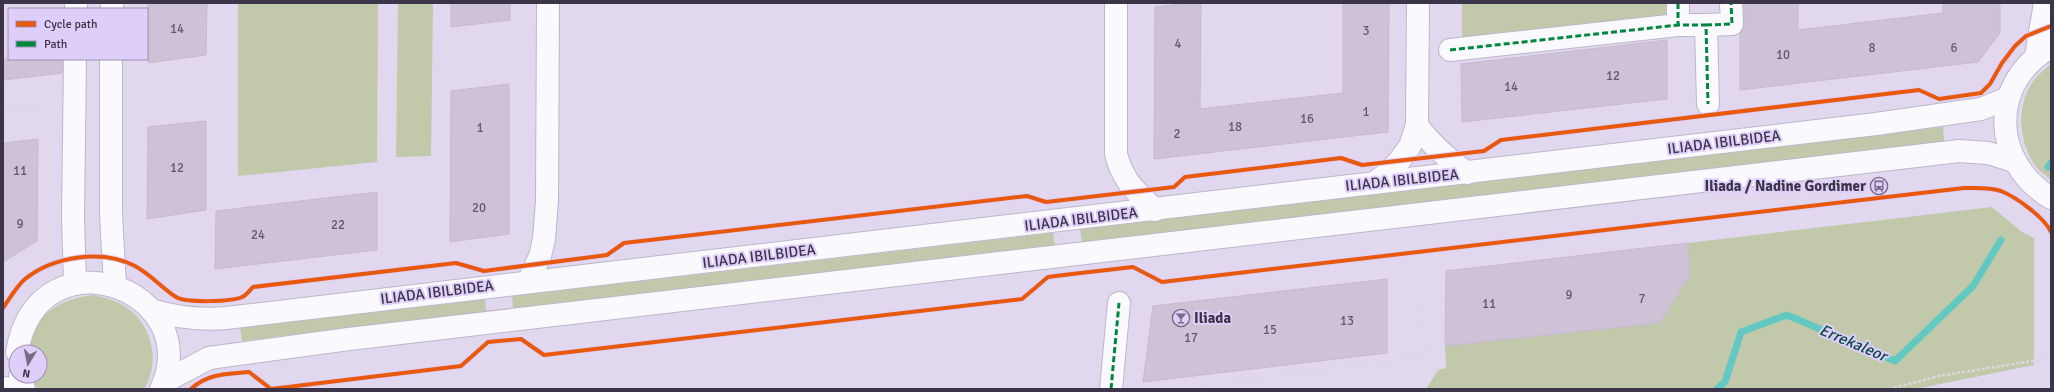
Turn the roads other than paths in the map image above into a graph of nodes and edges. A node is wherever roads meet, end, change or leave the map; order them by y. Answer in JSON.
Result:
{"nodes":[{"id":1,"x":548,"y":3,"type":"edge"},
{"id":2,"x":1116,"y":3,"type":"edge"},
{"id":3,"x":1418,"y":3,"type":"edge"},
{"id":4,"x":1678,"y":3,"type":"edge"},
{"id":5,"x":1731,"y":3,"type":"edge"},
{"id":6,"x":2045,"y":3,"type":"edge"},
{"id":7,"x":1678,"y":25,"type":"junction"},
{"id":8,"x":1706,"y":25,"type":"junction"},
{"id":9,"x":2045,"y":48,"type":"edge"},
{"id":10,"x":1450,"y":50,"type":"dead end"},
{"id":11,"x":75,"y":60,"type":"edge"},
{"id":12,"x":112,"y":60,"type":"edge"},
{"id":13,"x":2008,"y":98,"type":"junction"},
{"id":14,"x":1708,"y":104,"type":"dead end"},
{"id":15,"x":1417,"y":125,"type":"junction"},
{"id":16,"x":2014,"y":160,"type":"junction"},
{"id":17,"x":1467,"y":173,"type":"junction"},
{"id":18,"x":1374,"y":184,"type":"junction"},
{"id":19,"x":2051,"y":198,"type":"edge"},
{"id":20,"x":1155,"y":210,"type":"junction"},
{"id":21,"x":528,"y":282,"type":"junction"},
{"id":22,"x":75,"y":284,"type":"junction"},
{"id":23,"x":115,"y":285,"type":"junction"},
{"id":24,"x":1119,"y":303,"type":"dead end"},
{"id":25,"x":151,"y":310,"type":"junction"},
{"id":26,"x":14,"y":341,"type":"edge"},
{"id":27,"x":162,"y":385,"type":"edge"},
{"id":28,"x":3,"y":388,"type":"edge"},
{"id":29,"x":10,"y":389,"type":"edge"},
{"id":30,"x":1111,"y":389,"type":"edge"}],
"edges":[{"from":1,"to":21,"type":"street"},
{"from":2,"to":20,"type":"street"},
{"from":3,"to":15,"type":"street"},
{"from":4,"to":7,"type":"street"},
{"from":5,"to":8,"type":"street"},
{"from":6,"to":9,"type":"street"},
{"from":7,"to":8,"type":"street"},
{"from":7,"to":10,"type":"street"},
{"from":8,"to":14,"type":"street"},
{"from":9,"to":13,"type":"street"},
{"from":11,"to":22,"type":"street"},
{"from":12,"to":23,"type":"street"},
{"from":13,"to":16,"type":"street"},
{"from":13,"to":17,"type":"street","name":"ILIADA IBILBIDEA"},
{"from":15,"to":17,"type":"street"},
{"from":15,"to":18,"type":"street"},
{"from":16,"to":19,"type":"street"},
{"from":16,"to":27,"type":"street"},
{"from":17,"to":18,"type":"street","name":"ILIADA IBILBIDEA"},
{"from":18,"to":20,"type":"street","name":"ILIADA IBILBIDEA"},
{"from":20,"to":21,"type":"street","name":"ILIADA IBILBIDEA"},
{"from":21,"to":25,"type":"street","name":"ILIADA IBILBIDEA"},
{"from":22,"to":23,"type":"street"},
{"from":22,"to":26,"type":"street"},
{"from":23,"to":25,"type":"street"},
{"from":24,"to":30,"type":"street"},
{"from":25,"to":27,"type":"street"},
{"from":28,"to":29,"type":"street"}]}
